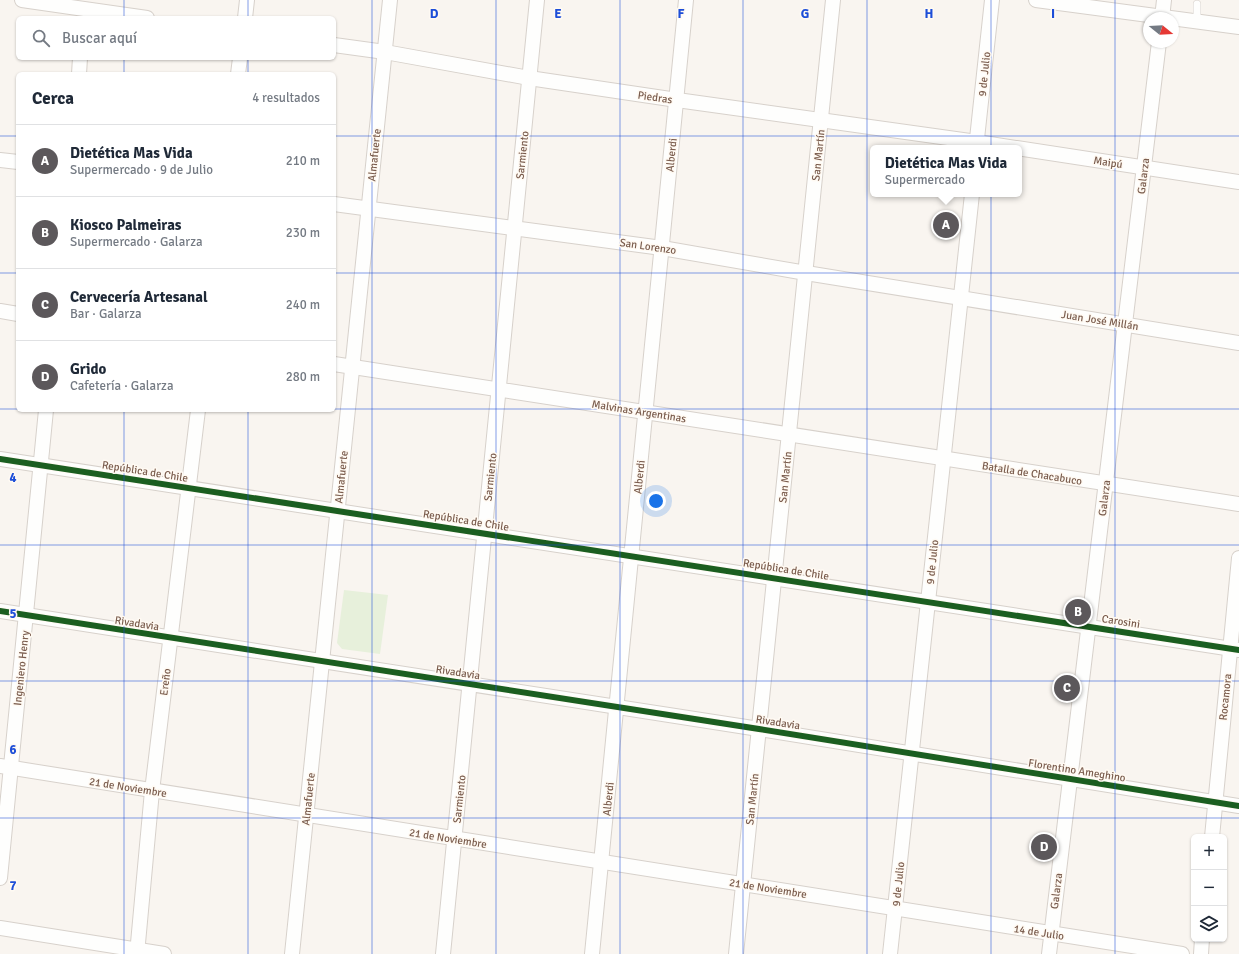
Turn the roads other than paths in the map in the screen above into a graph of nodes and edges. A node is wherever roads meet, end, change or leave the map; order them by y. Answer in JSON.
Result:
{"nodes":[{"id":1,"x":22,"y":0,"type":"edge"},
{"id":2,"x":247,"y":0,"type":"edge"},
{"id":3,"x":390,"y":0,"type":"edge"},
{"id":4,"x":537,"y":0,"type":"edge"},
{"id":5,"x":686,"y":0,"type":"edge"},
{"id":6,"x":833,"y":0,"type":"edge"},
{"id":7,"x":992,"y":0,"type":"edge"},
{"id":8,"x":1036,"y":0,"type":"edge"},
{"id":9,"x":1164,"y":0,"type":"edge"},
{"id":10,"x":1196,"y":4,"type":"dead end"},
{"id":11,"x":84,"y":9,"type":"edge"},
{"id":12,"x":1163,"y":12,"type":"edge"},
{"id":13,"x":1143,"y":14,"type":"edge"},
{"id":14,"x":133,"y":16,"type":"edge"},
{"id":15,"x":245,"y":16,"type":"edge"},
{"id":16,"x":1179,"y":19,"type":"edge"},
{"id":17,"x":1197,"y":21,"type":"junction"},
{"id":18,"x":1239,"y":26,"type":"edge"},
{"id":19,"x":336,"y":45,"type":"edge"},
{"id":20,"x":1158,"y":48,"type":"edge"},
{"id":21,"x":385,"y":52,"type":"junction"},
{"id":22,"x":80,"y":60,"type":"edge"},
{"id":23,"x":240,"y":60,"type":"edge"},
{"id":24,"x":79,"y":72,"type":"edge"},
{"id":25,"x":238,"y":72,"type":"edge"},
{"id":26,"x":529,"y":78,"type":"junction"},
{"id":27,"x":676,"y":100,"type":"junction"},
{"id":28,"x":822,"y":121,"type":"junction"},
{"id":29,"x":977,"y":145,"type":"edge"},
{"id":30,"x":1022,"y":151,"type":"edge"},
{"id":31,"x":0,"y":160,"type":"edge"},
{"id":32,"x":16,"y":162,"type":"edge"},
{"id":33,"x":1144,"y":167,"type":"junction"},
{"id":34,"x":1239,"y":182,"type":"edge"},
{"id":35,"x":972,"y":197,"type":"edge"},
{"id":36,"x":336,"y":204,"type":"edge"},
{"id":37,"x":369,"y":209,"type":"junction"},
{"id":38,"x":515,"y":228,"type":"junction"},
{"id":39,"x":662,"y":248,"type":"junction"},
{"id":40,"x":806,"y":274,"type":"junction"},
{"id":41,"x":961,"y":297,"type":"junction"},
{"id":42,"x":0,"y":312,"type":"edge"},
{"id":43,"x":16,"y":314,"type":"edge"},
{"id":44,"x":1125,"y":324,"type":"junction"},
{"id":45,"x":1239,"y":343,"type":"edge"},
{"id":46,"x":336,"y":364,"type":"edge"},
{"id":47,"x":353,"y":366,"type":"junction"},
{"id":48,"x":499,"y":389,"type":"junction"},
{"id":49,"x":46,"y":412,"type":"edge"},
{"id":50,"x":198,"y":412,"type":"edge"},
{"id":51,"x":646,"y":412,"type":"junction"},
{"id":52,"x":790,"y":434,"type":"junction"},
{"id":53,"x":0,"y":459,"type":"edge"},
{"id":54,"x":943,"y":459,"type":"junction"},
{"id":55,"x":41,"y":465,"type":"junction"},
{"id":56,"x":1106,"y":484,"type":"junction"},
{"id":57,"x":188,"y":488,"type":"junction"},
{"id":58,"x":1239,"y":504,"type":"edge"},
{"id":59,"x":338,"y":511,"type":"junction"},
{"id":60,"x":485,"y":533,"type":"junction"},
{"id":61,"x":632,"y":556,"type":"junction"},
{"id":62,"x":1239,"y":558,"type":"edge"},
{"id":63,"x":775,"y":577,"type":"junction"},
{"id":64,"x":928,"y":602,"type":"junction"},
{"id":65,"x":0,"y":611,"type":"edge"},
{"id":66,"x":26,"y":615,"type":"junction"},
{"id":67,"x":1088,"y":626,"type":"junction"},
{"id":68,"x":170,"y":638,"type":"junction"},
{"id":69,"x":1235,"y":649,"type":"edge"},
{"id":70,"x":322,"y":661,"type":"junction"},
{"id":71,"x":470,"y":684,"type":"junction"},
{"id":72,"x":617,"y":707,"type":"junction"},
{"id":73,"x":759,"y":729,"type":"junction"},
{"id":74,"x":912,"y":753,"type":"junction"},
{"id":75,"x":5,"y":767,"type":"edge"},
{"id":76,"x":1070,"y":779,"type":"junction"},
{"id":77,"x":152,"y":791,"type":"junction"},
{"id":78,"x":1215,"y":802,"type":"junction"},
{"id":79,"x":1239,"y":806,"type":"edge"},
{"id":80,"x":307,"y":815,"type":"junction"},
{"id":81,"x":1212,"y":834,"type":"edge"},
{"id":82,"x":455,"y":839,"type":"junction"},
{"id":83,"x":601,"y":862,"type":"junction"},
{"id":84,"x":0,"y":878,"type":"edge"},
{"id":85,"x":744,"y":884,"type":"junction"},
{"id":86,"x":895,"y":909,"type":"junction"},
{"id":87,"x":0,"y":928,"type":"edge"},
{"id":88,"x":1051,"y":934,"type":"junction"},
{"id":89,"x":1202,"y":942,"type":"edge"},
{"id":90,"x":137,"y":952,"type":"edge"},
{"id":91,"x":164,"y":954,"type":"edge"},
{"id":92,"x":292,"y":954,"type":"edge"},
{"id":93,"x":443,"y":954,"type":"edge"},
{"id":94,"x":592,"y":954,"type":"edge"},
{"id":95,"x":736,"y":954,"type":"edge"},
{"id":96,"x":890,"y":954,"type":"edge"},
{"id":97,"x":1049,"y":954,"type":"edge"},
{"id":98,"x":1182,"y":954,"type":"edge"},
{"id":99,"x":1201,"y":954,"type":"edge"}],
"edges":[{"from":1,"to":11,"type":"street"},
{"from":2,"to":15,"type":"street"},
{"from":3,"to":21,"type":"street","name":"Almafuerte"},
{"from":4,"to":26,"type":"street","name":"Sarmiento"},
{"from":5,"to":27,"type":"street","name":"Alberdi"},
{"from":6,"to":28,"type":"street","name":"San Martín"},
{"from":7,"to":29,"type":"street","name":"9 de Julio"},
{"from":8,"to":13,"type":"street"},
{"from":9,"to":12,"type":"street"},
{"from":10,"to":17,"type":"lane"},
{"from":11,"to":14,"type":"street"},
{"from":16,"to":17,"type":"street"},
{"from":17,"to":18,"type":"street"},
{"from":19,"to":21,"type":"street","name":"Piedras"},
{"from":20,"to":33,"type":"street","name":"Galarza"},
{"from":21,"to":26,"type":"street","name":"Piedras"},
{"from":21,"to":37,"type":"street","name":"Almafuerte"},
{"from":22,"to":24,"type":"street"},
{"from":23,"to":25,"type":"street"},
{"from":26,"to":27,"type":"street","name":"Piedras"},
{"from":26,"to":38,"type":"street","name":"Sarmiento"},
{"from":27,"to":28,"type":"street","name":"Piedras"},
{"from":27,"to":39,"type":"street","name":"Alberdi"},
{"from":28,"to":29,"type":"street","name":"Piedras"},
{"from":28,"to":40,"type":"street","name":"San Martín"},
{"from":30,"to":33,"type":"street","name":"Maipú"},
{"from":31,"to":32,"type":"street"},
{"from":33,"to":34,"type":"street","name":"Maipú"},
{"from":33,"to":44,"type":"street","name":"Galarza"},
{"from":35,"to":41,"type":"street","name":"9 de Julio"},
{"from":36,"to":37,"type":"street","name":"San Lorenzo"},
{"from":37,"to":38,"type":"street","name":"San Lorenzo"},
{"from":37,"to":47,"type":"street","name":"Almafuerte"},
{"from":38,"to":39,"type":"street","name":"San Lorenzo"},
{"from":38,"to":48,"type":"street","name":"Sarmiento"},
{"from":39,"to":40,"type":"street","name":"San Lorenzo"},
{"from":39,"to":51,"type":"street","name":"Alberdi"},
{"from":40,"to":41,"type":"street","name":"San Lorenzo"},
{"from":40,"to":52,"type":"street","name":"San Martín"},
{"from":41,"to":44,"type":"street","name":"Juan José Millán"},
{"from":41,"to":54,"type":"street","name":"9 de Julio"},
{"from":42,"to":43,"type":"street"},
{"from":44,"to":45,"type":"street","name":"Juan José Millán"},
{"from":44,"to":56,"type":"street","name":"Galarza"},
{"from":46,"to":47,"type":"street","name":"Malvinas Argentinas"},
{"from":47,"to":48,"type":"street","name":"Malvinas Argentinas"},
{"from":47,"to":59,"type":"street","name":"Almafuerte"},
{"from":48,"to":51,"type":"street","name":"Malvinas Argentinas"},
{"from":48,"to":60,"type":"street","name":"Sarmiento"},
{"from":49,"to":55,"type":"street","name":"Ingeniero Henry"},
{"from":50,"to":57,"type":"street","name":"Ereño"},
{"from":51,"to":52,"type":"street","name":"Malvinas Argentinas"},
{"from":51,"to":61,"type":"street","name":"Alberdi"},
{"from":52,"to":54,"type":"street","name":"Malvinas Argentinas"},
{"from":52,"to":63,"type":"street","name":"San Martín"},
{"from":53,"to":55,"type":"street","name":"República de Chile"},
{"from":54,"to":56,"type":"street","name":"Batalla de Chacabuco"},
{"from":54,"to":64,"type":"street","name":"9 de Julio"},
{"from":55,"to":57,"type":"street","name":"República de Chile"},
{"from":55,"to":66,"type":"street","name":"Ingeniero Henry"},
{"from":56,"to":58,"type":"street","name":"Batalla de Chacabuco"},
{"from":56,"to":67,"type":"street","name":"Galarza"},
{"from":57,"to":59,"type":"street","name":"República de Chile"},
{"from":57,"to":68,"type":"street","name":"Ereño"},
{"from":59,"to":60,"type":"street","name":"República de Chile"},
{"from":59,"to":70,"type":"street","name":"Almafuerte"},
{"from":60,"to":61,"type":"street","name":"República de Chile"},
{"from":60,"to":71,"type":"street","name":"Sarmiento"},
{"from":61,"to":63,"type":"street","name":"República de Chile"},
{"from":61,"to":72,"type":"street","name":"Alberdi"},
{"from":62,"to":69,"type":"street","name":"Rocamora"},
{"from":63,"to":64,"type":"street","name":"República de Chile"},
{"from":63,"to":73,"type":"street","name":"San Martín"},
{"from":64,"to":67,"type":"street","name":"Carosini"},
{"from":64,"to":74,"type":"street","name":"9 de Julio"},
{"from":65,"to":66,"type":"street","name":"Rivadavia"},
{"from":66,"to":68,"type":"street","name":"Rivadavia"},
{"from":66,"to":75,"type":"street","name":"Ingeniero Henry"},
{"from":67,"to":69,"type":"street","name":"Carosini"},
{"from":67,"to":76,"type":"street","name":"Galarza"},
{"from":68,"to":70,"type":"street","name":"Rivadavia"},
{"from":68,"to":77,"type":"street","name":"Ereño"},
{"from":69,"to":78,"type":"street","name":"Rocamora"},
{"from":70,"to":71,"type":"street","name":"Rivadavia"},
{"from":70,"to":80,"type":"street","name":"Almafuerte"},
{"from":71,"to":72,"type":"street","name":"Rivadavia"},
{"from":71,"to":82,"type":"street","name":"Sarmiento"},
{"from":72,"to":73,"type":"street","name":"Rivadavia"},
{"from":72,"to":83,"type":"street","name":"Alberdi"},
{"from":73,"to":74,"type":"street","name":"Rivadavia"},
{"from":73,"to":85,"type":"street","name":"San Martín"},
{"from":74,"to":76,"type":"street","name":"Florentino Ameghino"},
{"from":74,"to":86,"type":"street","name":"9 de Julio"},
{"from":75,"to":77,"type":"street","name":"21 de Noviembre"},
{"from":75,"to":84,"type":"street","name":"Ingeniero Henry"},
{"from":76,"to":78,"type":"street","name":"Florentino Ameghino"},
{"from":76,"to":88,"type":"street","name":"Galarza"},
{"from":77,"to":80,"type":"street","name":"21 de Noviembre"},
{"from":77,"to":90,"type":"street","name":"Ereño"},
{"from":78,"to":79,"type":"street","name":"Florentino Ameghino"},
{"from":78,"to":81,"type":"street","name":"Rocamora"},
{"from":80,"to":82,"type":"street","name":"21 de Noviembre"},
{"from":80,"to":92,"type":"street","name":"Almafuerte"},
{"from":82,"to":83,"type":"street","name":"21 de Noviembre"},
{"from":82,"to":93,"type":"street","name":"Sarmiento"},
{"from":83,"to":85,"type":"street","name":"21 de Noviembre"},
{"from":83,"to":94,"type":"street","name":"Alberdi"},
{"from":85,"to":86,"type":"street","name":"21 de Noviembre"},
{"from":85,"to":95,"type":"street","name":"San Martín"},
{"from":86,"to":88,"type":"street","name":"14 de Julio"},
{"from":86,"to":96,"type":"street","name":"9 de Julio"},
{"from":87,"to":90,"type":"street"},
{"from":88,"to":97,"type":"street","name":"Galarza"},
{"from":88,"to":98,"type":"street","name":"14 de Julio"},
{"from":89,"to":99,"type":"street"},
{"from":90,"to":91,"type":"street"}]}
